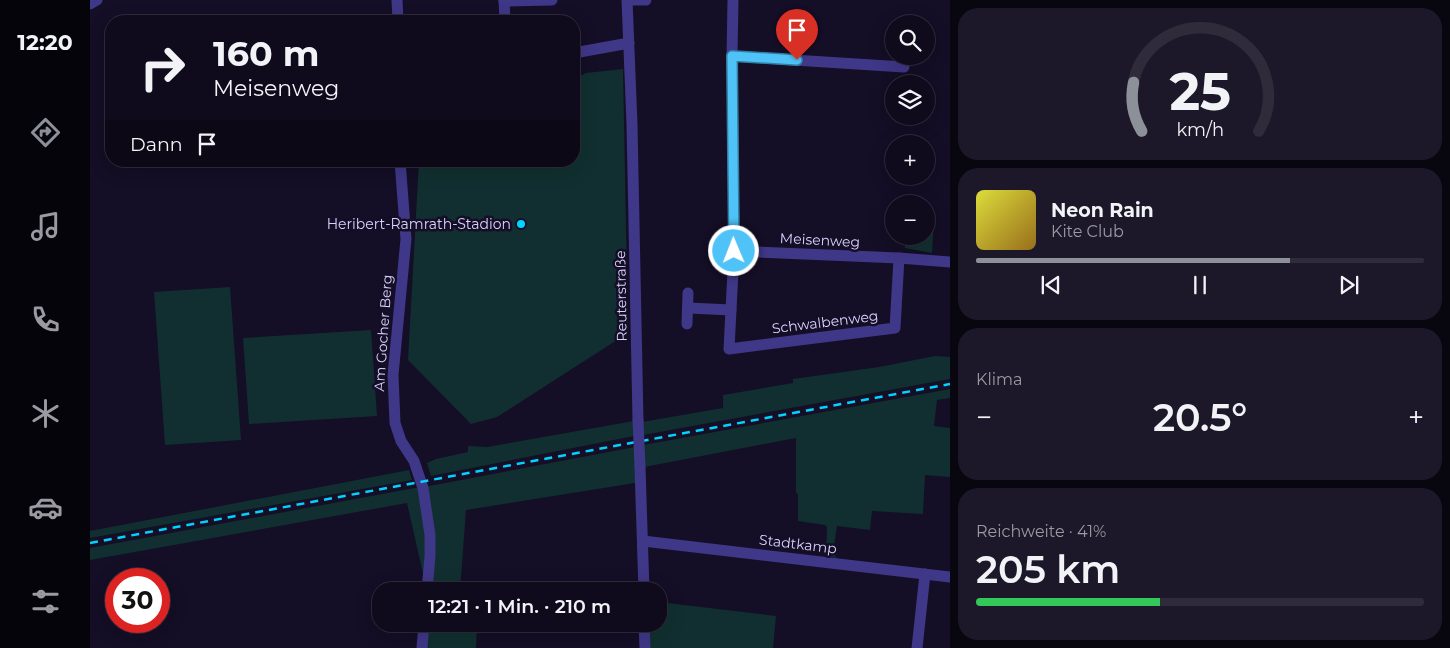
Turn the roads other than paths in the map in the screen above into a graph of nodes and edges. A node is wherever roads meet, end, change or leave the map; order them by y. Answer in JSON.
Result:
{"nodes":[{"id":1,"x":97,"y":0,"type":"edge"},
{"id":2,"x":398,"y":0,"type":"edge"},
{"id":3,"x":504,"y":0,"type":"edge"},
{"id":4,"x":552,"y":0,"type":"edge"},
{"id":5,"x":628,"y":0,"type":"edge"},
{"id":6,"x":646,"y":0,"type":"edge"},
{"id":7,"x":733,"y":0,"type":"edge"},
{"id":8,"x":90,"y":4,"type":"edge"},
{"id":9,"x":398,"y":15,"type":"edge"},
{"id":10,"x":505,"y":15,"type":"edge"},
{"id":11,"x":629,"y":43,"type":"junction"},
{"id":12,"x":580,"y":52,"type":"edge"},
{"id":13,"x":732,"y":56,"type":"junction"},
{"id":14,"x":904,"y":67,"type":"dead end"},
{"id":15,"x":400,"y":167,"type":"edge"},
{"id":16,"x":734,"y":251,"type":"junction"},
{"id":17,"x":899,"y":258,"type":"junction"},
{"id":18,"x":950,"y":262,"type":"edge"},
{"id":19,"x":688,"y":293,"type":"dead end"},
{"id":20,"x":689,"y":308,"type":"junction"},
{"id":21,"x":731,"y":310,"type":"junction"},
{"id":22,"x":687,"y":324,"type":"dead end"},
{"id":23,"x":643,"y":541,"type":"junction"},
{"id":24,"x":925,"y":574,"type":"junction"},
{"id":25,"x":950,"y":577,"type":"edge"},
{"id":26,"x":428,"y":582,"type":"edge"},
{"id":27,"x":644,"y":582,"type":"edge"},
{"id":28,"x":423,"y":632,"type":"edge"},
{"id":29,"x":644,"y":632,"type":"edge"},
{"id":30,"x":422,"y":648,"type":"edge"},
{"id":31,"x":644,"y":648,"type":"edge"},
{"id":32,"x":917,"y":648,"type":"edge"}],
"edges":[{"from":1,"to":8,"type":"street"},
{"from":2,"to":9,"type":"street"},
{"from":3,"to":4,"type":"street"},
{"from":3,"to":10,"type":"street"},
{"from":5,"to":6,"type":"street"},
{"from":5,"to":11,"type":"street","name":"Reuterstraße"},
{"from":7,"to":13,"type":"street"},
{"from":11,"to":12,"type":"street"},
{"from":11,"to":23,"type":"street","name":"Reuterstraße","bridge":true},
{"from":13,"to":14,"type":"street"},
{"from":13,"to":16,"type":"street"},
{"from":15,"to":26,"type":"street","name":"Am Gocher Berg"},
{"from":16,"to":17,"type":"street","name":"Meisenweg"},
{"from":16,"to":21,"type":"street","name":"Schwalbenweg"},
{"from":17,"to":18,"type":"street","name":"Meisenweg"},
{"from":17,"to":21,"type":"street","name":"Schwalbenweg"},
{"from":19,"to":20,"type":"street"},
{"from":20,"to":21,"type":"street"},
{"from":20,"to":22,"type":"street"},
{"from":23,"to":24,"type":"street","name":"Stadtkamp"},
{"from":23,"to":27,"type":"street","name":"Reuterstraße"},
{"from":24,"to":25,"type":"street","name":"Stadtkamp"},
{"from":24,"to":32,"type":"street"},
{"from":28,"to":30,"type":"street"},
{"from":29,"to":31,"type":"street"}]}
